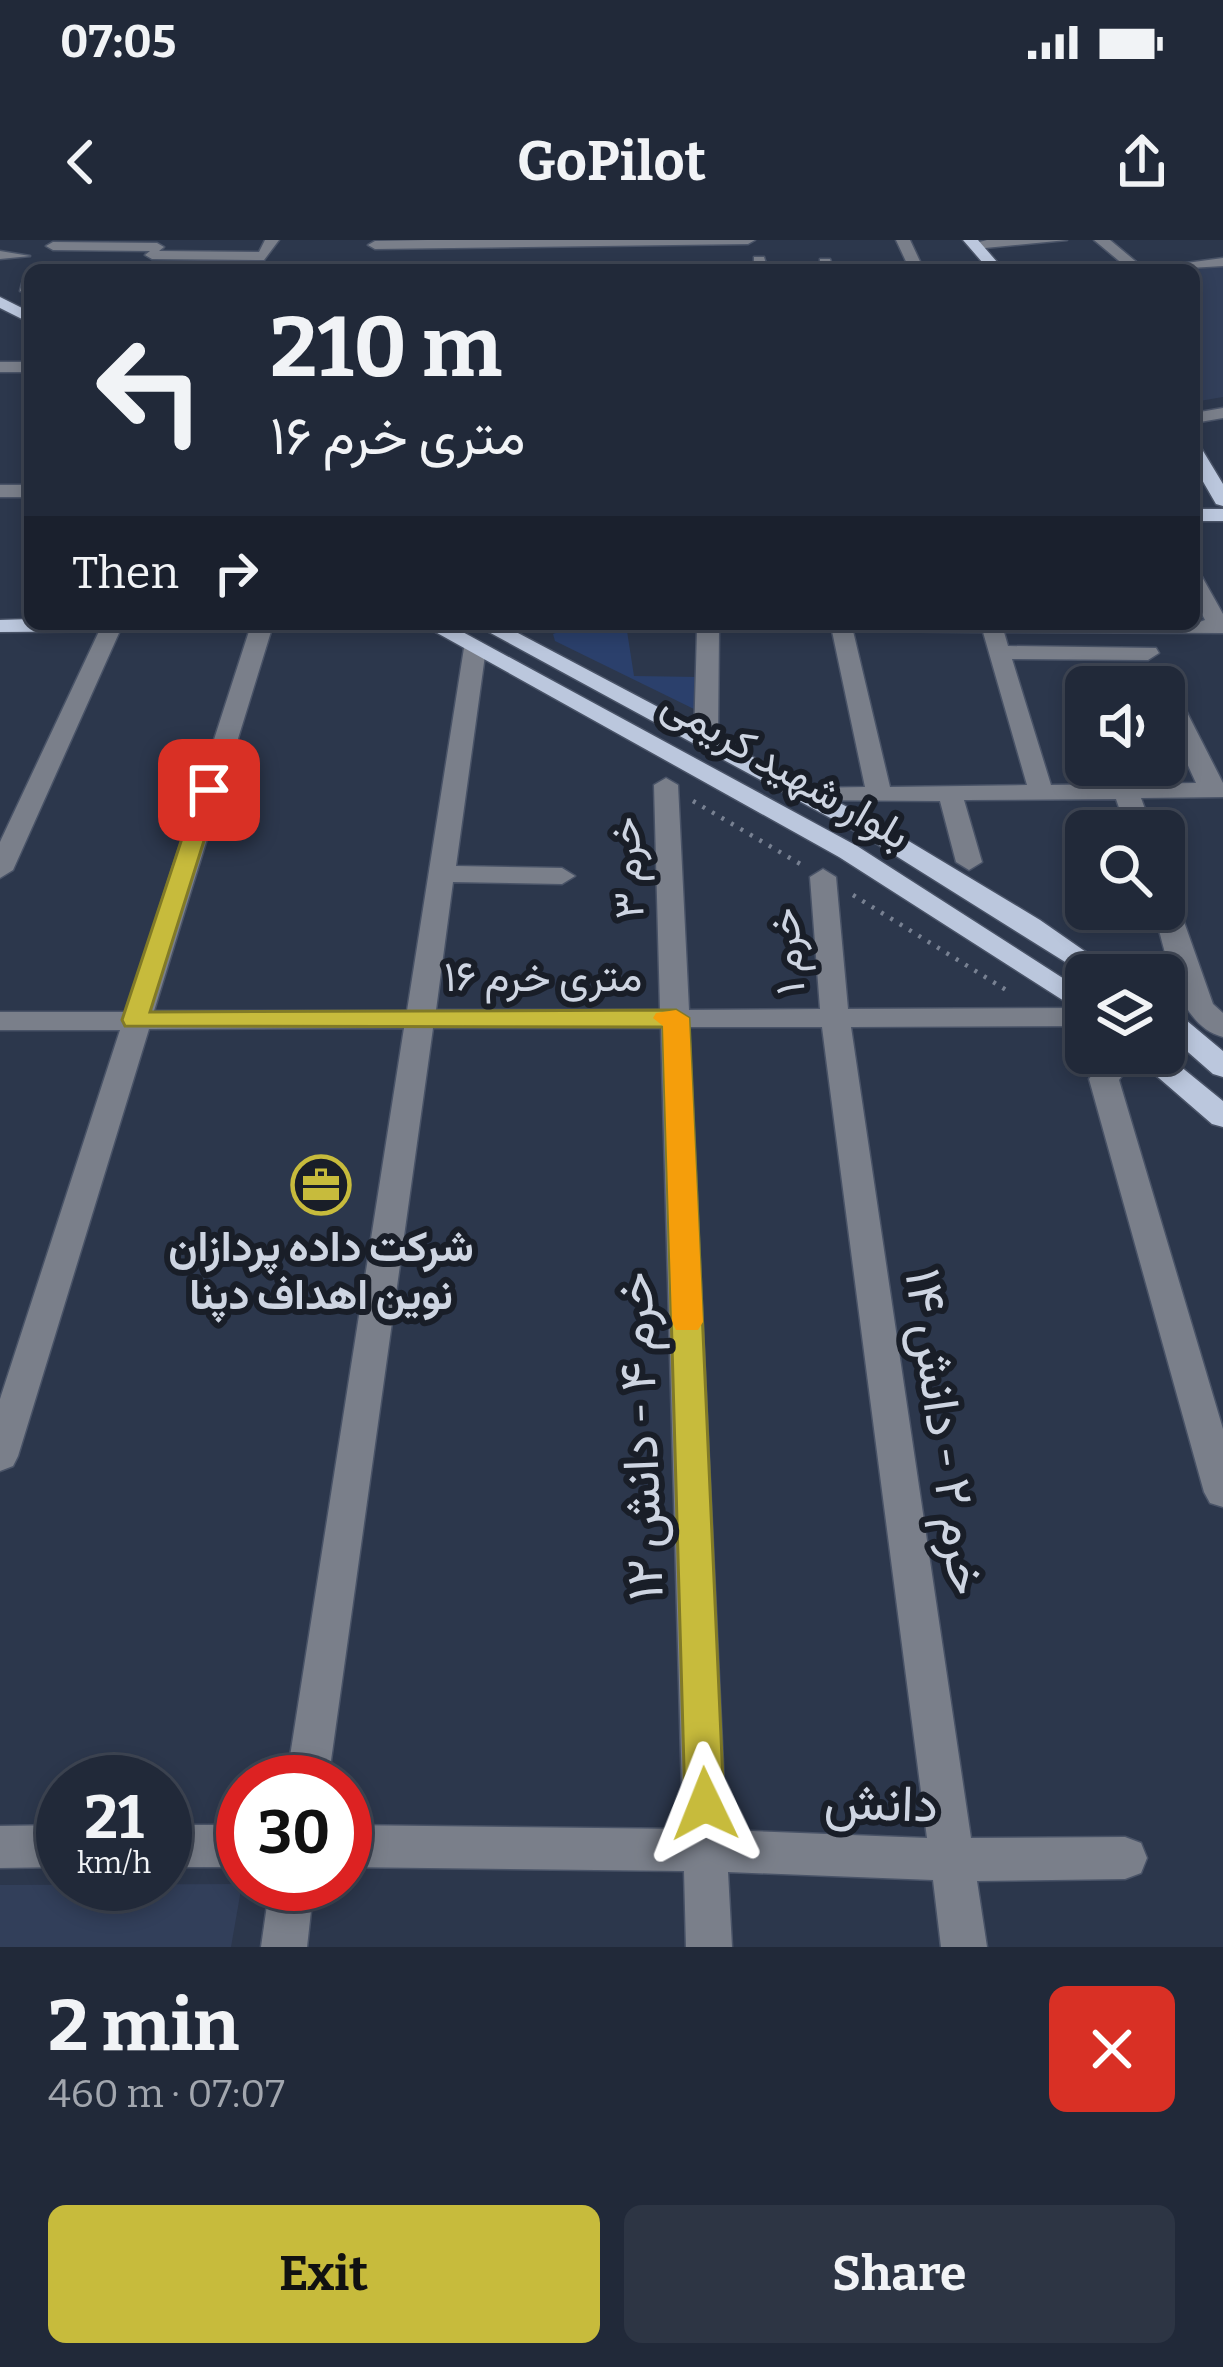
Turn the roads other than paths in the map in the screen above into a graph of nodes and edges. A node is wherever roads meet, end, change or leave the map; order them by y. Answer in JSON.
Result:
{"nodes":[{"id":1,"x":272,"y":240,"type":"edge"},
{"id":2,"x":1060,"y":240,"type":"edge"},
{"id":3,"x":1101,"y":240,"type":"edge"},
{"id":4,"x":651,"y":241,"type":"edge"},
{"id":5,"x":739,"y":241,"type":"edge"},
{"id":6,"x":434,"y":243,"type":"edge"},
{"id":7,"x":972,"y":243,"type":"edge"},
{"id":8,"x":52,"y":247,"type":"edge"},
{"id":9,"x":374,"y":247,"type":"edge"},
{"id":10,"x":548,"y":248,"type":"edge"},
{"id":11,"x":707,"y":250,"type":"edge"},
{"id":12,"x":157,"y":251,"type":"edge"},
{"id":13,"x":0,"y":255,"type":"edge"},
{"id":14,"x":23,"y":256,"type":"dead end"},
{"id":15,"x":261,"y":262,"type":"edge"},
{"id":16,"x":1131,"y":264,"type":"edge"},
{"id":17,"x":1,"y":306,"type":"edge"},
{"id":18,"x":24,"y":331,"type":"edge"},
{"id":19,"x":1200,"y":460,"type":"edge"},
{"id":20,"x":1223,"y":500,"type":"edge"},
{"id":21,"x":1200,"y":590,"type":"edge"},
{"id":22,"x":1221,"y":627,"type":"edge"},
{"id":23,"x":111,"y":630,"type":"edge"},
{"id":24,"x":260,"y":630,"type":"edge"},
{"id":25,"x":708,"y":630,"type":"edge"},
{"id":26,"x":843,"y":630,"type":"edge"},
{"id":27,"x":993,"y":630,"type":"edge"},
{"id":28,"x":1136,"y":630,"type":"edge"},
{"id":29,"x":480,"y":636,"type":"edge"},
{"id":30,"x":1000,"y":652,"type":"junction"},
{"id":31,"x":1148,"y":653,"type":"junction"},
{"id":32,"x":1154,"y":666,"type":"edge"},
{"id":33,"x":1185,"y":728,"type":"edge"},
{"id":34,"x":706,"y":739,"type":"junction"},
{"id":35,"x":665,"y":785,"type":"road end"},
{"id":36,"x":1217,"y":790,"type":"edge"},
{"id":37,"x":1126,"y":791,"type":"junction"},
{"id":38,"x":1041,"y":792,"type":"junction"},
{"id":39,"x":950,"y":793,"type":"junction"},
{"id":40,"x":879,"y":794,"type":"junction"},
{"id":41,"x":806,"y":795,"type":"junction"},
{"id":42,"x":1133,"y":810,"type":"edge"},
{"id":43,"x":969,"y":862,"type":"dead end"},
{"id":44,"x":0,"y":870,"type":"edge"},
{"id":45,"x":441,"y":874,"type":"junction"},
{"id":46,"x":562,"y":876,"type":"dead end"},
{"id":47,"x":823,"y":877,"type":"road end"},
{"id":48,"x":1174,"y":930,"type":"edge"},
{"id":49,"x":1073,"y":954,"type":"edge"},
{"id":50,"x":1065,"y":991,"type":"edge"},
{"id":51,"x":1200,"y":1008,"type":"junction"},
{"id":52,"x":1185,"y":1013,"type":"edge"},
{"id":53,"x":1065,"y":1017,"type":"edge"},
{"id":54,"x":676,"y":1018,"type":"junction"},
{"id":55,"x":835,"y":1018,"type":"junction"},
{"id":56,"x":418,"y":1019,"type":"junction"},
{"id":57,"x":135,"y":1020,"type":"junction"},
{"id":58,"x":0,"y":1021,"type":"edge"},
{"id":59,"x":1223,"y":1028,"type":"edge"},
{"id":60,"x":1185,"y":1034,"type":"edge"},
{"id":61,"x":1223,"y":1066,"type":"edge"},
{"id":62,"x":1106,"y":1074,"type":"edge"},
{"id":63,"x":1170,"y":1074,"type":"edge"},
{"id":64,"x":1223,"y":1117,"type":"edge"},
{"id":65,"x":0,"y":1456,"type":"edge"},
{"id":66,"x":1223,"y":1492,"type":"edge"},
{"id":67,"x":311,"y":1755,"type":"edge"},
{"id":68,"x":0,"y":1846,"type":"edge"},
{"id":69,"x":36,"y":1846,"type":"edge"},
{"id":70,"x":372,"y":1846,"type":"edge"},
{"id":71,"x":706,"y":1850,"type":"junction"},
{"id":72,"x":1125,"y":1858,"type":"dead end"},
{"id":73,"x":953,"y":1860,"type":"junction"},
{"id":74,"x":289,"y":1911,"type":"edge"},
{"id":75,"x":284,"y":1947,"type":"edge"},
{"id":76,"x":709,"y":1947,"type":"edge"},
{"id":77,"x":964,"y":1947,"type":"edge"}],
"edges":[{"from":1,"to":15,"type":"street"},
{"from":2,"to":7,"type":"street"},
{"from":3,"to":16,"type":"street"},
{"from":4,"to":10,"type":"street"},
{"from":4,"to":11,"type":"street"},
{"from":5,"to":11,"type":"street"},
{"from":6,"to":9,"type":"street"},
{"from":6,"to":10,"type":"street"},
{"from":8,"to":12,"type":"street"},
{"from":12,"to":15,"type":"street"},
{"from":13,"to":14,"type":"street"},
{"from":17,"to":18,"type":"main road"},
{"from":19,"to":20,"type":"main road"},
{"from":21,"to":22,"type":"street"},
{"from":23,"to":44,"type":"street"},
{"from":24,"to":57,"type":"street"},
{"from":25,"to":34,"type":"street"},
{"from":26,"to":40,"type":"street"},
{"from":27,"to":30,"type":"street"},
{"from":28,"to":31,"type":"street"},
{"from":29,"to":34,"type":"main road","name":"بلوار شهید کریمی"},
{"from":29,"to":45,"type":"street"},
{"from":29,"to":50,"type":"main road","name":"بلوار شهید کریمی"},
{"from":30,"to":31,"type":"street"},
{"from":30,"to":38,"type":"street"},
{"from":31,"to":32,"type":"street"},
{"from":33,"to":36,"type":"street"},
{"from":34,"to":41,"type":"main road","name":"بلوار شهید کریمی"},
{"from":35,"to":54,"type":"street","name":"خرم ۳"},
{"from":36,"to":37,"type":"street"},
{"from":37,"to":38,"type":"street"},
{"from":37,"to":42,"type":"street"},
{"from":38,"to":39,"type":"street"},
{"from":39,"to":40,"type":"street"},
{"from":39,"to":43,"type":"street"},
{"from":40,"to":41,"type":"street"},
{"from":41,"to":49,"type":"main road","name":"بلوار شهید کریمی"},
{"from":45,"to":46,"type":"street"},
{"from":45,"to":56,"type":"street"},
{"from":47,"to":55,"type":"street","name":"خرم ۱"},
{"from":48,"to":51,"type":"street"},
{"from":51,"to":52,"type":"street"},
{"from":51,"to":59,"type":"street"},
{"from":53,"to":55,"type":"street","name":"۱۶ متری خرم"},
{"from":54,"to":55,"type":"street","name":"۱۶ متری خرم"},
{"from":54,"to":56,"type":"street","name":"۱۶ متری خرم"},
{"from":54,"to":71,"type":"street","name":"خرم ۴ - دانش ۱۲"},
{"from":55,"to":73,"type":"street","name":"خرم ۲ - دانش ۱۴"},
{"from":56,"to":57,"type":"street","name":"۱۶ متری خرم"},
{"from":56,"to":67,"type":"street"},
{"from":57,"to":58,"type":"street","name":"۱۶ متری خرم"},
{"from":57,"to":65,"type":"street"},
{"from":60,"to":61,"type":"main road"},
{"from":62,"to":66,"type":"street"},
{"from":63,"to":64,"type":"main road"},
{"from":68,"to":69,"type":"street"},
{"from":70,"to":71,"type":"street","name":"دانش"},
{"from":71,"to":73,"type":"street","name":"دانش"},
{"from":71,"to":76,"type":"street","name":"خرم ۴ - دانش ۱۲"},
{"from":72,"to":73,"type":"street","name":"دانش"},
{"from":73,"to":77,"type":"street","name":"خرم ۲ - دانش ۱۴"},
{"from":74,"to":75,"type":"street"}]}
